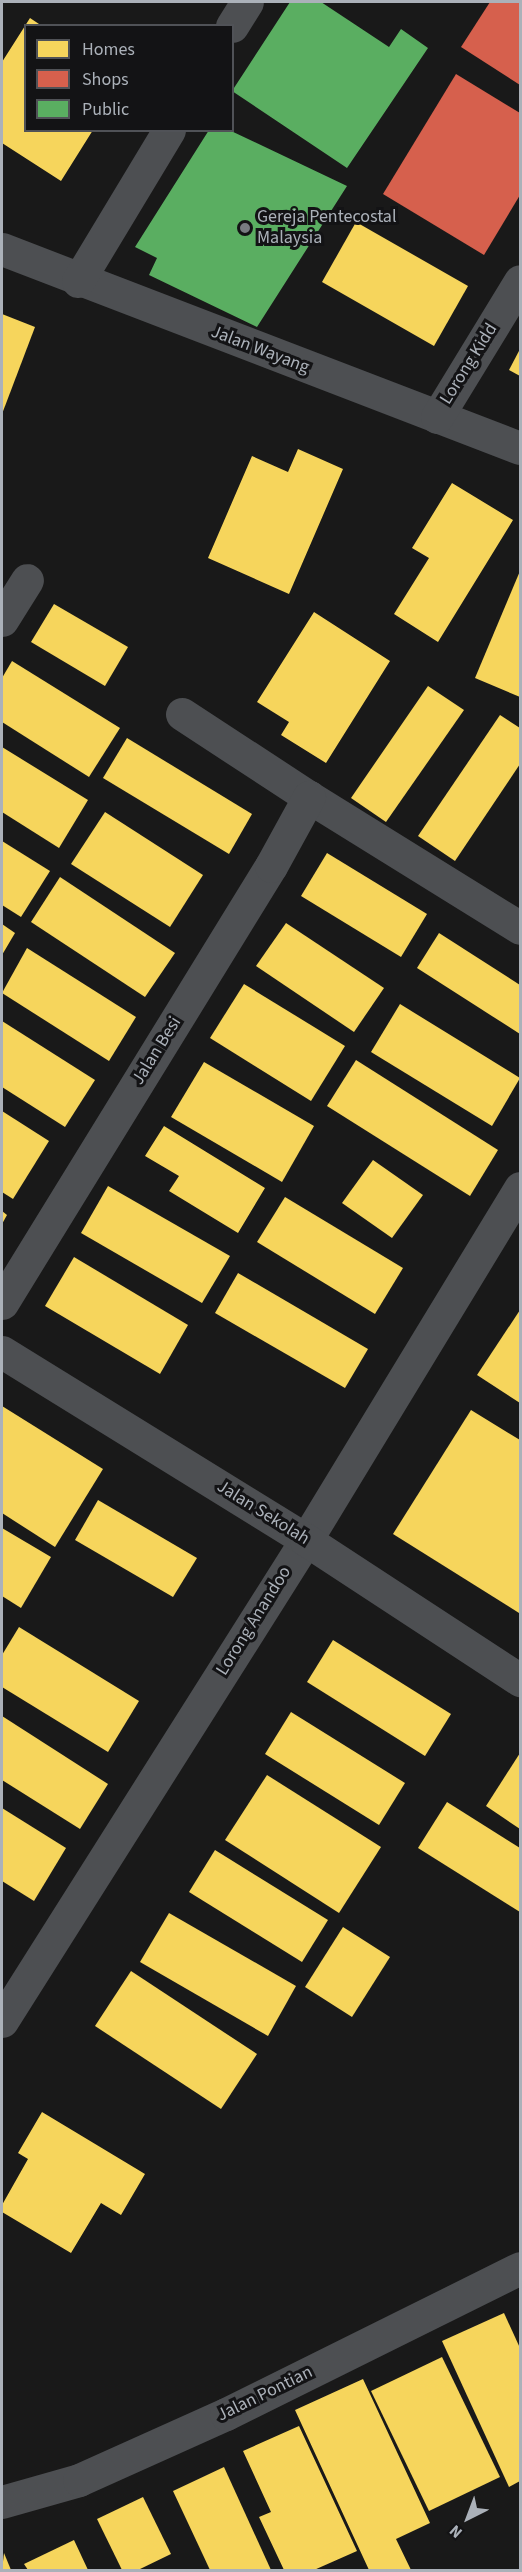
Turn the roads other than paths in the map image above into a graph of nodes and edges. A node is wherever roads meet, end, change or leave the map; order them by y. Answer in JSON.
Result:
{"nodes":[{"id":1,"x":247,"y":2,"type":"edge"},
{"id":2,"x":233,"y":24,"type":"edge"},
{"id":3,"x":168,"y":132,"type":"edge"},
{"id":4,"x":2,"y":249,"type":"edge"},
{"id":5,"x":78,"y":280,"type":"junction"},
{"id":6,"x":520,"y":281,"type":"edge"},
{"id":7,"x":436,"y":417,"type":"junction"},
{"id":8,"x":520,"y":448,"type":"edge"},
{"id":9,"x":27,"y":580,"type":"dead end"},
{"id":10,"x":2,"y":620,"type":"edge"},
{"id":11,"x":182,"y":714,"type":"dead end"},
{"id":12,"x":309,"y":797,"type":"junction"},
{"id":13,"x":520,"y":928,"type":"edge"},
{"id":14,"x":520,"y":1188,"type":"edge"},
{"id":15,"x":2,"y":1304,"type":"edge"},
{"id":16,"x":2,"y":1352,"type":"edge"},
{"id":17,"x":306,"y":1540,"type":"junction"},
{"id":18,"x":520,"y":1680,"type":"edge"},
{"id":19,"x":2,"y":2021,"type":"edge"},
{"id":20,"x":520,"y":2268,"type":"edge"},
{"id":21,"x":2,"y":2502,"type":"edge"}],
"edges":[{"from":1,"to":2,"type":"street"},
{"from":3,"to":5,"type":"street"},
{"from":4,"to":5,"type":"street","name":"Jalan Wayang"},
{"from":5,"to":7,"type":"street","name":"Jalan Wayang"},
{"from":6,"to":7,"type":"street","name":"Lorong Kidd"},
{"from":7,"to":8,"type":"street","name":"Jalan Wayang"},
{"from":9,"to":10,"type":"street"},
{"from":11,"to":12,"type":"street"},
{"from":12,"to":13,"type":"street"},
{"from":12,"to":15,"type":"street","name":"Jalan Besi"},
{"from":14,"to":17,"type":"street","name":"Lorong Anandoo"},
{"from":16,"to":17,"type":"street","name":"Jalan Sekolah"},
{"from":17,"to":18,"type":"street","name":"Jalan Sekolah"},
{"from":17,"to":19,"type":"street","name":"Lorong Anandoo"},
{"from":20,"to":21,"type":"street","name":"Jalan Pontian"}]}
